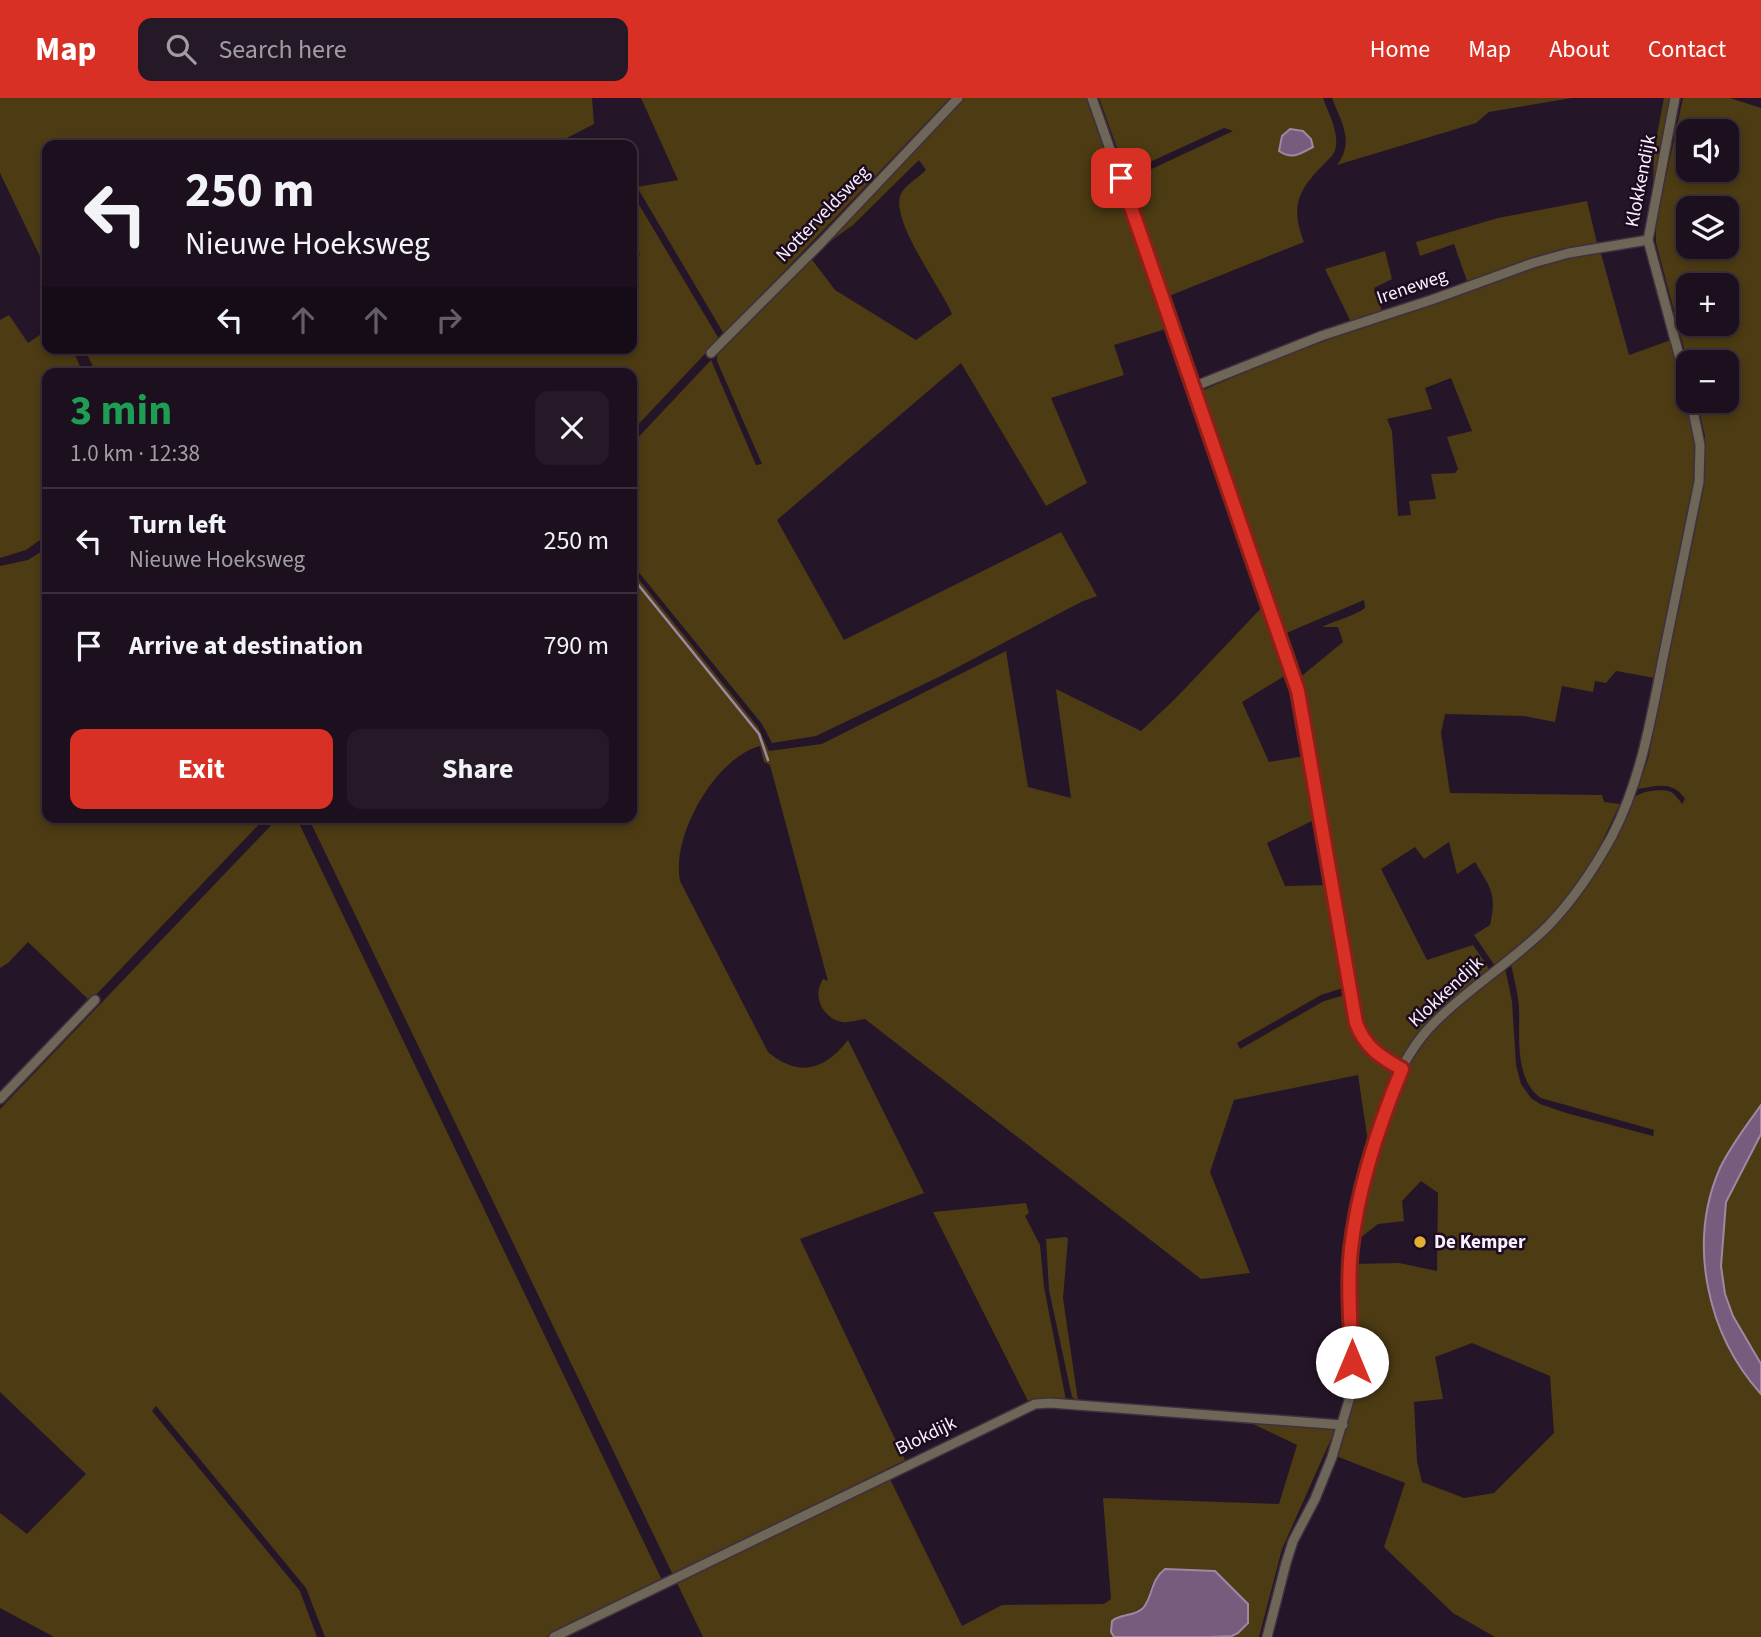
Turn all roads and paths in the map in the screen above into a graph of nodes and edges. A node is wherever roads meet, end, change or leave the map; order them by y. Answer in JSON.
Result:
{"nodes":[{"id":1,"x":958,"y":98,"type":"edge"},
{"id":2,"x":1092,"y":98,"type":"edge"},
{"id":3,"x":1675,"y":98,"type":"edge"},
{"id":4,"x":1648,"y":240,"type":"junction"},
{"id":5,"x":1678,"y":350,"type":"edge"},
{"id":6,"x":711,"y":353,"type":"dead end"},
{"id":7,"x":1193,"y":387,"type":"junction"},
{"id":8,"x":1693,"y":413,"type":"edge"},
{"id":9,"x":95,"y":1000,"type":"dead end"},
{"id":10,"x":1402,"y":1069,"type":"junction"},
{"id":11,"x":0,"y":1099,"type":"edge"},
{"id":12,"x":1343,"y":1425,"type":"junction"},
{"id":13,"x":554,"y":1637,"type":"edge"},
{"id":14,"x":1267,"y":1637,"type":"edge"}],
"edges":[{"from":1,"to":6,"type":"street","name":"Notterveldsweg"},
{"from":2,"to":7,"type":"street"},
{"from":3,"to":4,"type":"street","name":"Klokkendijk"},
{"from":4,"to":5,"type":"street","name":"Klokkendijk"},
{"from":4,"to":7,"type":"street","name":"Ireneweg"},
{"from":7,"to":10,"type":"street"},
{"from":8,"to":10,"type":"street","name":"Klokkendijk"},
{"from":9,"to":11,"type":"street"},
{"from":10,"to":12,"type":"street","name":"Klokkendijk"},
{"from":12,"to":13,"type":"street","name":"Blokdijk"},
{"from":12,"to":14,"type":"street","name":"Klokkendijk"}]}
